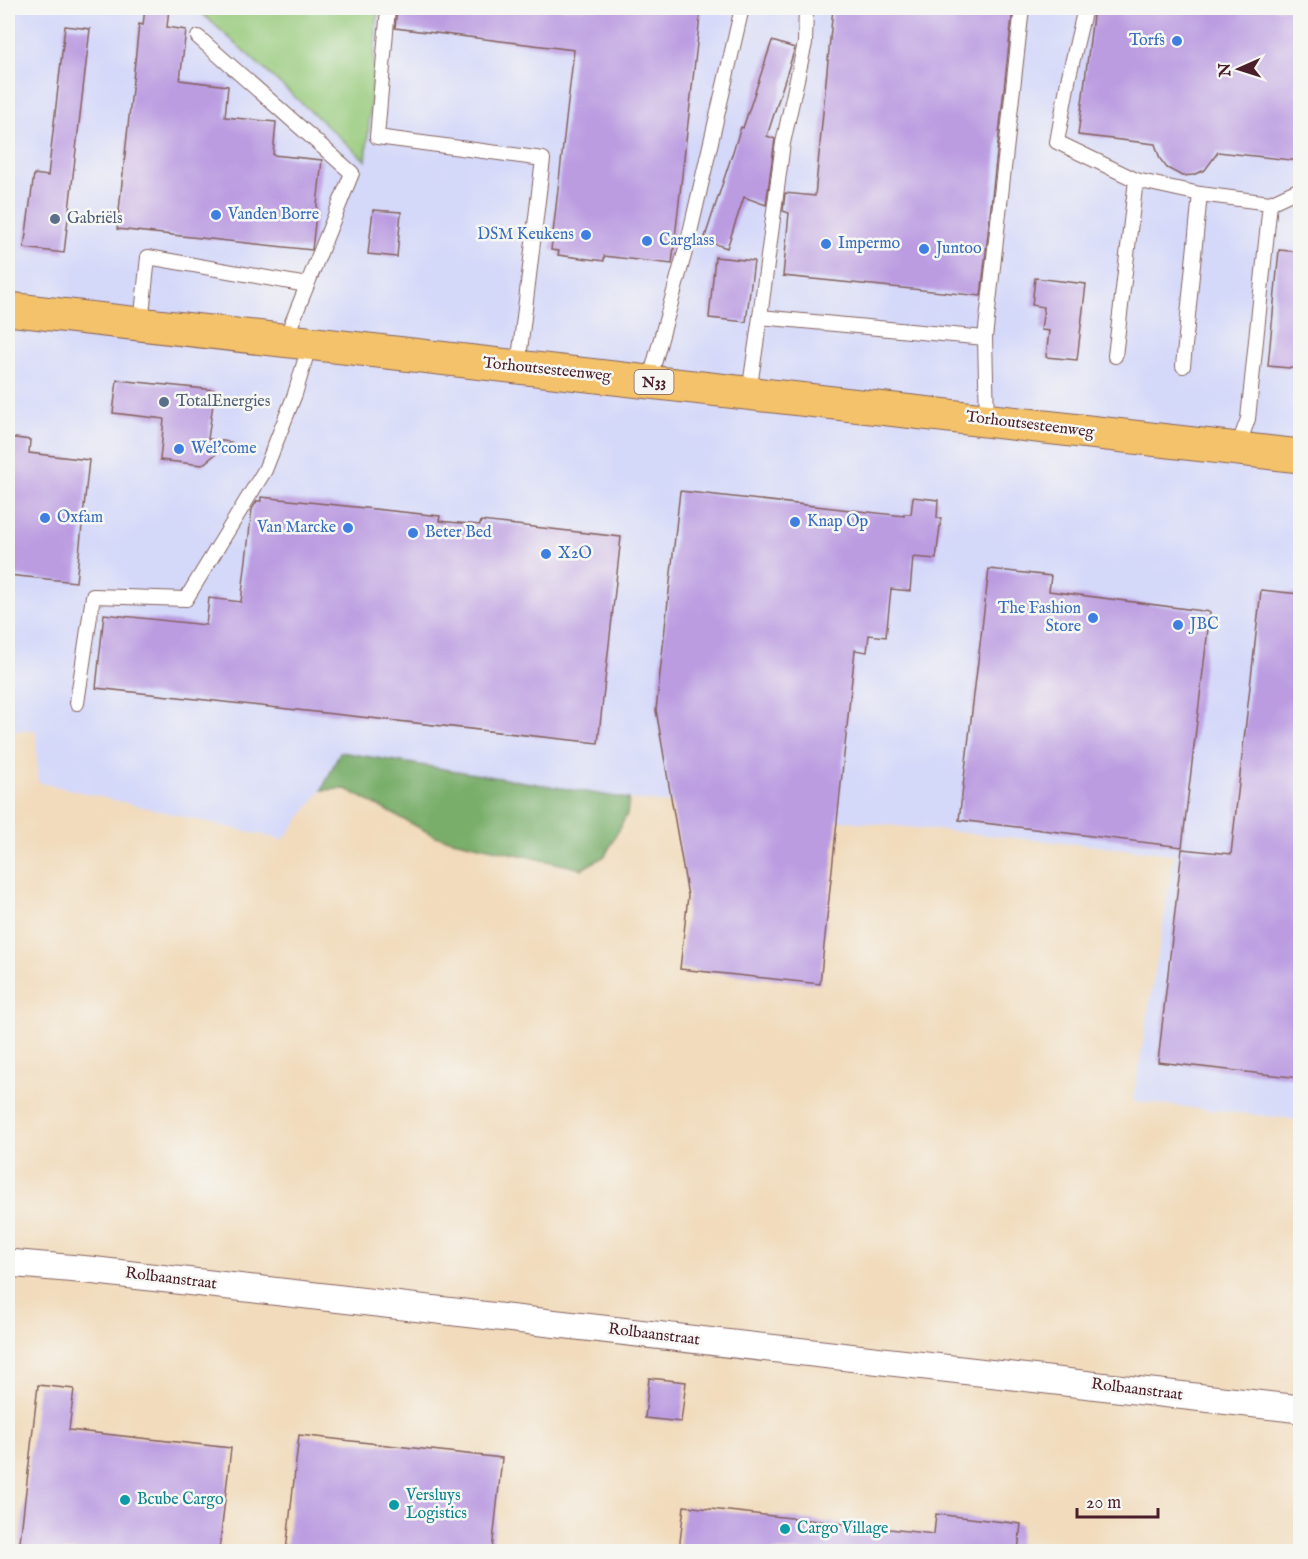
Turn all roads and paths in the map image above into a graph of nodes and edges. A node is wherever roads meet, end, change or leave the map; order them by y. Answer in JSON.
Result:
{"nodes":[{"id":1,"x":388,"y":8,"type":"edge"},
{"id":2,"x":742,"y":8,"type":"edge"},
{"id":3,"x":806,"y":8,"type":"edge"},
{"id":4,"x":1022,"y":8,"type":"edge"},
{"id":5,"x":1085,"y":8,"type":"edge"},
{"id":6,"x":198,"y":37,"type":"dead end"},
{"id":7,"x":1136,"y":180,"type":"junction"},
{"id":8,"x":1300,"y":189,"type":"edge"},
{"id":9,"x":1200,"y":194,"type":"junction"},
{"id":10,"x":1270,"y":203,"type":"junction"},
{"id":11,"x":308,"y":285,"type":"junction"},
{"id":12,"x":8,"y":309,"type":"edge"},
{"id":13,"x":760,"y":317,"type":"junction"},
{"id":14,"x":141,"y":324,"type":"junction"},
{"id":15,"x":985,"y":338,"type":"junction"},
{"id":16,"x":297,"y":342,"type":"junction"},
{"id":17,"x":1115,"y":356,"type":"dead end"},
{"id":18,"x":1183,"y":366,"type":"dead end"},
{"id":19,"x":518,"y":367,"type":"junction"},
{"id":20,"x":649,"y":382,"type":"junction"},
{"id":21,"x":749,"y":393,"type":"junction"},
{"id":22,"x":987,"y":420,"type":"junction"},
{"id":23,"x":1237,"y":449,"type":"junction"},
{"id":24,"x":1300,"y":456,"type":"edge"},
{"id":25,"x":77,"y":703,"type":"dead end"},
{"id":26,"x":8,"y":1263,"type":"edge"},
{"id":27,"x":1300,"y":1409,"type":"edge"}],
"edges":[{"from":1,"to":19,"type":"lane"},
{"from":2,"to":20,"type":"lane"},
{"from":3,"to":13,"type":"lane"},
{"from":4,"to":15,"type":"lane"},
{"from":5,"to":7,"type":"lane"},
{"from":6,"to":11,"type":"lane"},
{"from":7,"to":9,"type":"lane"},
{"from":7,"to":17,"type":"lane"},
{"from":8,"to":10,"type":"lane"},
{"from":9,"to":10,"type":"lane"},
{"from":9,"to":18,"type":"lane"},
{"from":10,"to":23,"type":"lane"},
{"from":11,"to":14,"type":"lane"},
{"from":11,"to":16,"type":"lane"},
{"from":12,"to":14,"type":"main road","name":"Torhoutsesteenweg","number":"N33"},
{"from":13,"to":15,"type":"lane"},
{"from":13,"to":21,"type":"lane"},
{"from":14,"to":16,"type":"main road","name":"Torhoutsesteenweg","number":"N33"},
{"from":15,"to":22,"type":"lane"},
{"from":16,"to":19,"type":"main road","name":"Torhoutsesteenweg","number":"N33"},
{"from":16,"to":25,"type":"lane"},
{"from":19,"to":20,"type":"main road","name":"Torhoutsesteenweg","number":"N33"},
{"from":20,"to":21,"type":"main road","name":"Torhoutsesteenweg","number":"N33"},
{"from":21,"to":22,"type":"main road","name":"Torhoutsesteenweg","number":"N33"},
{"from":22,"to":23,"type":"main road","name":"Torhoutsesteenweg","number":"N33"},
{"from":23,"to":24,"type":"main road","name":"Torhoutsesteenweg","number":"N33"},
{"from":26,"to":27,"type":"street","name":"Rolbaanstraat"}]}
